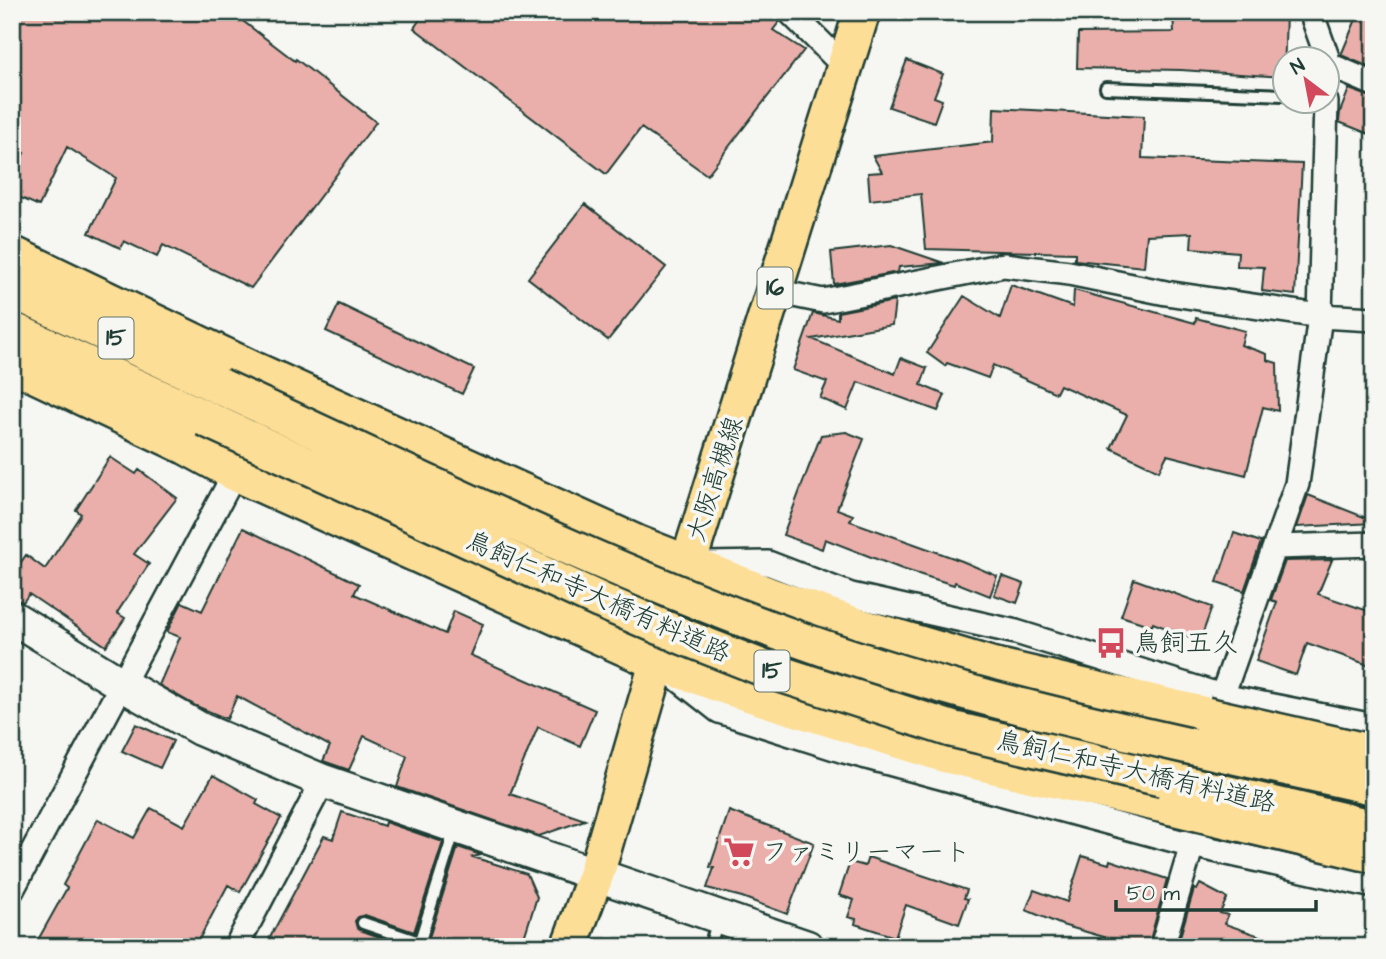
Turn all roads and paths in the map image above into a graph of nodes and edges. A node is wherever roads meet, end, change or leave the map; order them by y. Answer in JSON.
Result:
{"nodes":[{"id":1,"x":790,"y":12,"type":"edge"},
{"id":2,"x":862,"y":12,"type":"edge"},
{"id":3,"x":1311,"y":12,"type":"edge"},
{"id":4,"x":1323,"y":46,"type":"edge"},
{"id":5,"x":845,"y":67,"type":"junction"},
{"id":6,"x":1340,"y":70,"type":"edge"},
{"id":7,"x":1374,"y":84,"type":"edge"},
{"id":8,"x":1106,"y":88,"type":"dead end"},
{"id":9,"x":1270,"y":94,"type":"edge"},
{"id":10,"x":1326,"y":116,"type":"edge"},
{"id":11,"x":12,"y":254,"type":"edge"},
{"id":12,"x":12,"y":290,"type":"edge"},
{"id":13,"x":774,"y":290,"type":"junction"},
{"id":14,"x":1320,"y":316,"type":"junction"},
{"id":15,"x":1374,"y":319,"type":"edge"},
{"id":16,"x":12,"y":330,"type":"edge"},
{"id":17,"x":12,"y":364,"type":"edge"},
{"id":18,"x":235,"y":473,"type":"junction"},
{"id":19,"x":1374,"y":544,"type":"edge"},
{"id":20,"x":1276,"y":547,"type":"junction"},
{"id":21,"x":688,"y":564,"type":"junction"},
{"id":22,"x":12,"y":617,"type":"edge"},
{"id":23,"x":657,"y":662,"type":"junction"},
{"id":24,"x":123,"y":685,"type":"junction"},
{"id":25,"x":1214,"y":705,"type":"junction"},
{"id":26,"x":1374,"y":726,"type":"edge"},
{"id":27,"x":1374,"y":753,"type":"edge"},
{"id":28,"x":323,"y":781,"type":"junction"},
{"id":29,"x":1374,"y":787,"type":"edge"},
{"id":30,"x":456,"y":826,"type":"junction"},
{"id":31,"x":1374,"y":828,"type":"edge"},
{"id":32,"x":1192,"y":845,"type":"junction"},
{"id":33,"x":1374,"y":855,"type":"edge"},
{"id":34,"x":596,"y":874,"type":"junction"},
{"id":35,"x":1374,"y":886,"type":"edge"},
{"id":36,"x":12,"y":890,"type":"edge"},
{"id":37,"x":719,"y":917,"type":"junction"},
{"id":38,"x":363,"y":923,"type":"dead end"},
{"id":39,"x":418,"y":945,"type":"edge"},
{"id":40,"x":236,"y":947,"type":"edge"},
{"id":41,"x":569,"y":947,"type":"edge"},
{"id":42,"x":710,"y":947,"type":"edge"},
{"id":43,"x":807,"y":947,"type":"edge"},
{"id":44,"x":1162,"y":947,"type":"edge"}],
"edges":[{"from":1,"to":5,"type":"street"},
{"from":2,"to":5,"type":"main road","name":"大阪高槻線","number":"16"},
{"from":3,"to":4,"type":"street"},
{"from":5,"to":13,"type":"main road","name":"大阪高槻線","number":"16"},
{"from":6,"to":7,"type":"street"},
{"from":8,"to":9,"type":"lane"},
{"from":10,"to":14,"type":"street"},
{"from":11,"to":21,"type":"main road"},
{"from":12,"to":29,"type":"main road","name":"鳥飼仁和寺大橋有料道路","number":"15","bridge":true},
{"from":13,"to":14,"type":"street"},
{"from":13,"to":21,"type":"main road","name":"大阪高槻線","number":"16"},
{"from":14,"to":15,"type":"street"},
{"from":14,"to":20,"type":"street"},
{"from":16,"to":31,"type":"main road","name":"鳥飼仁和寺大橋有料道路","number":"15","bridge":true},
{"from":17,"to":18,"type":"main road"},
{"from":18,"to":23,"type":"main road"},
{"from":18,"to":24,"type":"street"},
{"from":19,"to":20,"type":"street"},
{"from":20,"to":25,"type":"street"},
{"from":21,"to":23,"type":"main road","name":"大阪高槻線","number":"16"},
{"from":21,"to":25,"type":"main road"},
{"from":22,"to":24,"type":"street"},
{"from":23,"to":32,"type":"street"},
{"from":23,"to":33,"type":"main road","bridge":true},
{"from":23,"to":34,"type":"main road","name":"大阪高槻線","number":"16"},
{"from":24,"to":28,"type":"street"},
{"from":24,"to":36,"type":"street"},
{"from":25,"to":26,"type":"street"},
{"from":25,"to":27,"type":"main road","bridge":true},
{"from":25,"to":32,"type":"street"},
{"from":28,"to":30,"type":"street"},
{"from":28,"to":40,"type":"street"},
{"from":30,"to":34,"type":"street"},
{"from":30,"to":39,"type":"lane"},
{"from":32,"to":35,"type":"street"},
{"from":32,"to":44,"type":"street"},
{"from":34,"to":37,"type":"street"},
{"from":34,"to":41,"type":"main road","name":"大阪高槻線","number":"16"},
{"from":37,"to":42,"type":"lane"},
{"from":37,"to":43,"type":"street"},
{"from":38,"to":39,"type":"lane"}]}
